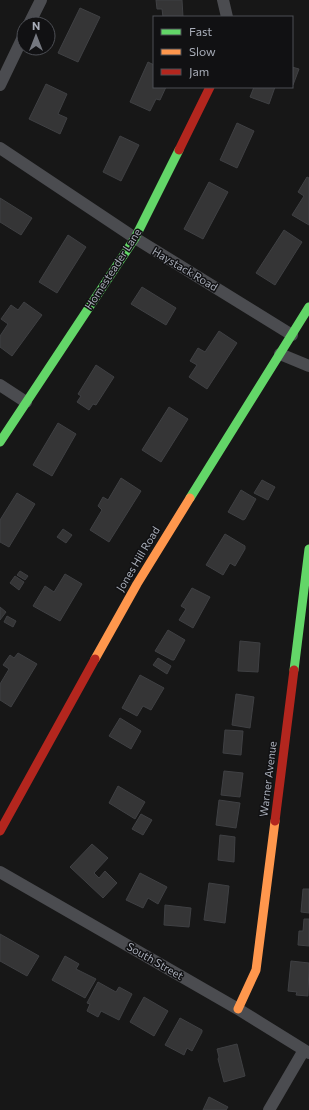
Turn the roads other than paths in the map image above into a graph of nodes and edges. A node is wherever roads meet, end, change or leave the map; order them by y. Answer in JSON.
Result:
{"nodes":[{"id":1,"x":41,"y":0,"type":"edge"},
{"id":2,"x":223,"y":0,"type":"edge"},
{"id":3,"x":34,"y":16,"type":"edge"},
{"id":4,"x":227,"y":16,"type":"edge"},
{"id":5,"x":16,"y":52,"type":"edge"},
{"id":6,"x":0,"y":85,"type":"edge"},
{"id":7,"x":210,"y":88,"type":"edge"},
{"id":8,"x":0,"y":148,"type":"edge"},
{"id":9,"x":135,"y":238,"type":"junction"},
{"id":10,"x":309,"y":307,"type":"edge"},
{"id":11,"x":292,"y":334,"type":"junction"},
{"id":12,"x":280,"y":354,"type":"junction"},
{"id":13,"x":309,"y":366,"type":"edge"},
{"id":14,"x":0,"y":386,"type":"edge"},
{"id":15,"x":26,"y":402,"type":"junction"},
{"id":16,"x":0,"y":442,"type":"edge"},
{"id":17,"x":309,"y":549,"type":"edge"},
{"id":18,"x":0,"y":831,"type":"edge"},
{"id":19,"x":0,"y":872,"type":"edge"},
{"id":20,"x":238,"y":1009,"type":"junction"},
{"id":21,"x":306,"y":1051,"type":"edge"},
{"id":22,"x":269,"y":1110,"type":"edge"}],
"edges":[{"from":1,"to":3,"type":"street"},
{"from":2,"to":4,"type":"street"},
{"from":5,"to":6,"type":"street"},
{"from":7,"to":9,"type":"street","name":"Homesteader Lane"},
{"from":8,"to":9,"type":"street","name":"Haystack Road"},
{"from":9,"to":11,"type":"street","name":"Haystack Road"},
{"from":9,"to":15,"type":"street","name":"Homesteader Lane"},
{"from":10,"to":11,"type":"street","name":"Jones Hill Road"},
{"from":11,"to":12,"type":"street","name":"Jones Hill Road"},
{"from":12,"to":13,"type":"street"},
{"from":12,"to":18,"type":"street","name":"Jones Hill Road"},
{"from":14,"to":15,"type":"street"},
{"from":15,"to":16,"type":"street","name":"Homesteader Lane"},
{"from":17,"to":20,"type":"street","name":"Warner Avenue"},
{"from":19,"to":20,"type":"street","name":"South Street"},
{"from":20,"to":21,"type":"street","name":"South Street"},
{"from":21,"to":22,"type":"street"}]}
